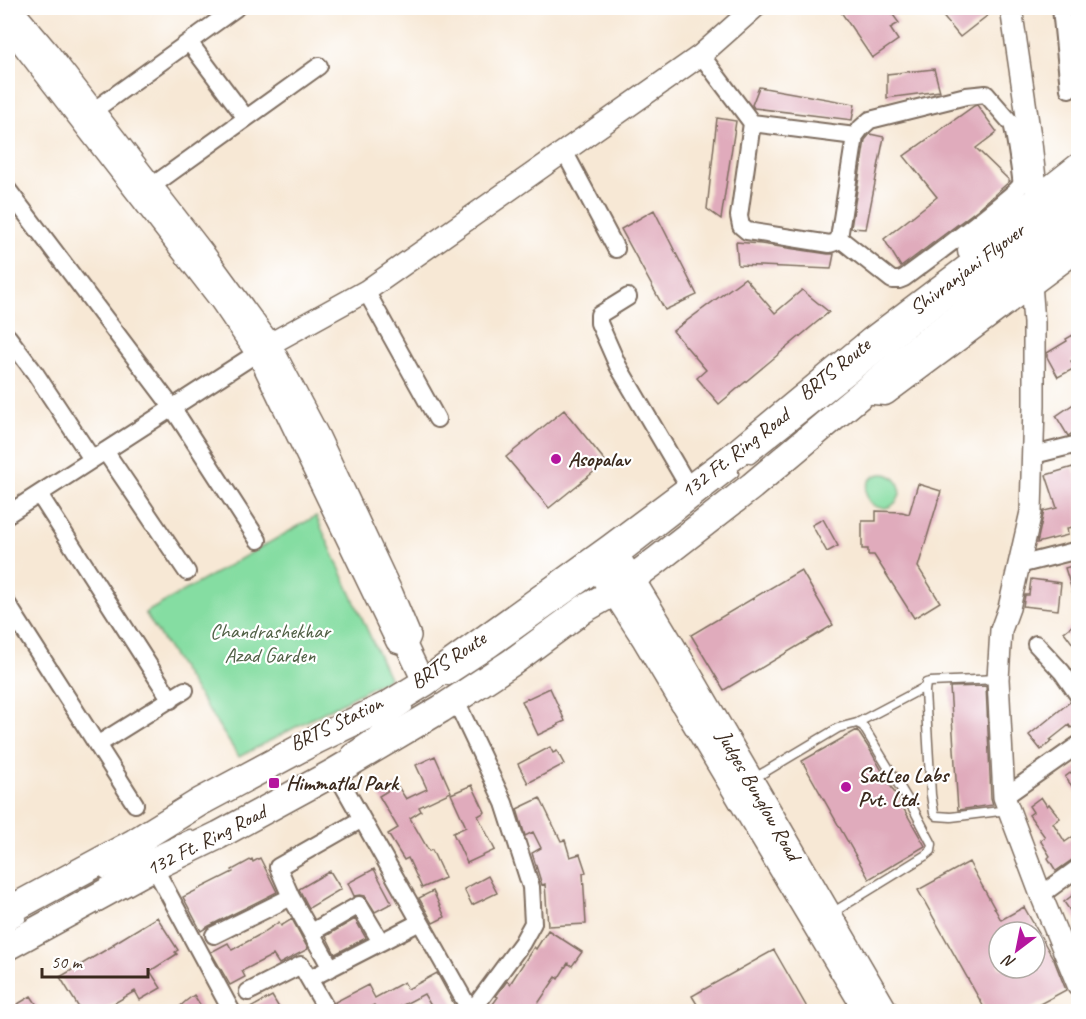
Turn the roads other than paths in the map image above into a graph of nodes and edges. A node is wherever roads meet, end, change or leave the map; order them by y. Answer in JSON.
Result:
{"nodes":[{"id":1,"x":11,"y":8,"type":"edge"},
{"id":2,"x":236,"y":8,"type":"edge"},
{"id":3,"x":1011,"y":8,"type":"edge"},
{"id":4,"x":1061,"y":8,"type":"edge"},
{"id":5,"x":744,"y":10,"type":"edge"},
{"id":6,"x":8,"y":26,"type":"edge"},
{"id":7,"x":189,"y":42,"type":"junction"},
{"id":8,"x":700,"y":55,"type":"junction"},
{"id":9,"x":319,"y":66,"type":"dead end"},
{"id":10,"x":1070,"y":89,"type":"dead end"},
{"id":11,"x":93,"y":111,"type":"junction"},
{"id":12,"x":246,"y":118,"type":"junction"},
{"id":13,"x":752,"y":123,"type":"junction"},
{"id":14,"x":855,"y":136,"type":"junction"},
{"id":15,"x":564,"y":151,"type":"junction"},
{"id":16,"x":1078,"y":166,"type":"edge"},
{"id":17,"x":1078,"y":185,"type":"edge"},
{"id":18,"x":152,"y":186,"type":"junction"},
{"id":19,"x":8,"y":190,"type":"edge"},
{"id":20,"x":1037,"y":197,"type":"junction"},
{"id":21,"x":1078,"y":206,"type":"edge"},
{"id":22,"x":1078,"y":225,"type":"edge"},
{"id":23,"x":839,"y":238,"type":"junction"},
{"id":24,"x":616,"y":249,"type":"dead end"},
{"id":25,"x":1076,"y":258,"type":"edge"},
{"id":26,"x":1031,"y":283,"type":"junction"},
{"id":27,"x":366,"y":291,"type":"junction"},
{"id":28,"x":628,"y":297,"type":"dead end"},
{"id":29,"x":8,"y":337,"type":"edge"},
{"id":30,"x":263,"y":348,"type":"junction"},
{"id":31,"x":864,"y":348,"type":"junction"},
{"id":32,"x":863,"y":391,"type":"junction"},
{"id":33,"x":172,"y":407,"type":"junction"},
{"id":34,"x":437,"y":419,"type":"dead end"},
{"id":35,"x":1078,"y":444,"type":"edge"},
{"id":36,"x":98,"y":455,"type":"junction"},
{"id":37,"x":1034,"y":455,"type":"junction"},
{"id":38,"x":746,"y":463,"type":"dead end"},
{"id":39,"x":736,"y":470,"type":"dead end"},
{"id":40,"x":690,"y":489,"type":"junction"},
{"id":41,"x":39,"y":494,"type":"junction"},
{"id":42,"x":8,"y":514,"type":"edge"},
{"id":43,"x":258,"y":540,"type":"dead end"},
{"id":44,"x":1078,"y":550,"type":"edge"},
{"id":45,"x":1019,"y":565,"type":"junction"},
{"id":46,"x":612,"y":570,"type":"junction"},
{"id":47,"x":187,"y":572,"type":"dead end"},
{"id":48,"x":8,"y":605,"type":"edge"},
{"id":49,"x":1036,"y":644,"type":"dead end"},
{"id":50,"x":998,"y":680,"type":"junction"},
{"id":51,"x":925,"y":687,"type":"junction"},
{"id":52,"x":436,"y":692,"type":"junction"},
{"id":53,"x":1078,"y":695,"type":"edge"},
{"id":54,"x":409,"y":708,"type":"junction"},
{"id":55,"x":857,"y":723,"type":"junction"},
{"id":56,"x":360,"y":730,"type":"dead end"},
{"id":57,"x":97,"y":745,"type":"junction"},
{"id":58,"x":1078,"y":745,"type":"edge"},
{"id":59,"x":339,"y":762,"type":"junction"},
{"id":60,"x":751,"y":780,"type":"junction"},
{"id":61,"x":1006,"y":803,"type":"junction"},
{"id":62,"x":135,"y":804,"type":"dead end"},
{"id":63,"x":934,"y":813,"type":"junction"},
{"id":64,"x":362,"y":819,"type":"junction"},
{"id":65,"x":920,"y":821,"type":"junction"},
{"id":66,"x":196,"y":832,"type":"dead end"},
{"id":67,"x":170,"y":834,"type":"dead end"},
{"id":68,"x":154,"y":867,"type":"junction"},
{"id":69,"x":1078,"y":868,"type":"edge"},
{"id":70,"x":104,"y":874,"type":"junction"},
{"id":71,"x":94,"y":879,"type":"dead end"},
{"id":72,"x":1041,"y":895,"type":"junction"},
{"id":73,"x":291,"y":897,"type":"junction"},
{"id":74,"x":17,"y":913,"type":"edge"},
{"id":75,"x":829,"y":914,"type":"junction"},
{"id":76,"x":420,"y":922,"type":"junction"},
{"id":77,"x":8,"y":926,"type":"edge"},
{"id":78,"x":312,"y":932,"type":"junction"},
{"id":79,"x":214,"y":935,"type":"dead end"},
{"id":80,"x":381,"y":942,"type":"junction"},
{"id":81,"x":8,"y":946,"type":"edge"},
{"id":82,"x":331,"y":968,"type":"junction"},
{"id":83,"x":309,"y":979,"type":"junction"},
{"id":84,"x":1078,"y":985,"type":"edge"},
{"id":85,"x":248,"y":992,"type":"dead end"},
{"id":86,"x":232,"y":1011,"type":"edge"},
{"id":87,"x":328,"y":1011,"type":"edge"},
{"id":88,"x":471,"y":1011,"type":"edge"},
{"id":89,"x":867,"y":1011,"type":"edge"},
{"id":90,"x":886,"y":1011,"type":"edge"}],
"edges":[{"from":1,"to":11,"type":"street"},
{"from":2,"to":7,"type":"street"},
{"from":3,"to":20,"type":"street"},
{"from":4,"to":10,"type":"street"},
{"from":5,"to":8,"type":"street"},
{"from":6,"to":30,"type":"street"},
{"from":7,"to":11,"type":"street"},
{"from":7,"to":12,"type":"street"},
{"from":8,"to":13,"type":"street"},
{"from":8,"to":15,"type":"street"},
{"from":9,"to":12,"type":"street"},
{"from":11,"to":18,"type":"street"},
{"from":12,"to":18,"type":"street"},
{"from":13,"to":14,"type":"street"},
{"from":13,"to":23,"type":"street"},
{"from":14,"to":23,"type":"street"},
{"from":14,"to":23,"type":"street"},
{"from":15,"to":24,"type":"street"},
{"from":15,"to":27,"type":"street"},
{"from":16,"to":20,"type":"main road"},
{"from":17,"to":31,"type":"main road","name":"Shivranjani Flyover"},
{"from":18,"to":30,"type":"street"},
{"from":19,"to":33,"type":"street"},
{"from":20,"to":31,"type":"main road"},
{"from":21,"to":38,"type":"lane","name":"BRTS Route"},
{"from":22,"to":32,"type":"main road","name":"Shivranjani Flyover"},
{"from":25,"to":26,"type":"main road"},
{"from":26,"to":32,"type":"main road"},
{"from":26,"to":37,"type":"street"},
{"from":27,"to":30,"type":"street"},
{"from":27,"to":34,"type":"street"},
{"from":28,"to":40,"type":"street"},
{"from":29,"to":36,"type":"street"},
{"from":30,"to":33,"type":"street"},
{"from":30,"to":52,"type":"street"},
{"from":31,"to":40,"type":"main road","name":"132 Ft. Ring Road"},
{"from":32,"to":46,"type":"main road","name":"132 Ft. Ring Road"},
{"from":33,"to":36,"type":"street"},
{"from":33,"to":43,"type":"street"},
{"from":35,"to":37,"type":"street"},
{"from":36,"to":41,"type":"street"},
{"from":36,"to":47,"type":"street"},
{"from":37,"to":45,"type":"street"},
{"from":39,"to":46,"type":"lane"},
{"from":40,"to":46,"type":"main road","name":"132 Ft. Ring Road"},
{"from":41,"to":42,"type":"street"},
{"from":41,"to":57,"type":"street"},
{"from":44,"to":45,"type":"street"},
{"from":45,"to":50,"type":"street"},
{"from":46,"to":52,"type":"main road","name":"132 Ft. Ring Road"},
{"from":46,"to":52,"type":"main road","name":"132 Ft. Ring Road"},
{"from":46,"to":60,"type":"main road","name":"Judges Bunglow Road"},
{"from":46,"to":89,"type":"main road","name":"Judges Bunglow Road"},
{"from":48,"to":57,"type":"street"},
{"from":49,"to":53,"type":"street"},
{"from":50,"to":51,"type":"lane"},
{"from":50,"to":61,"type":"street"},
{"from":51,"to":55,"type":"lane"},
{"from":51,"to":63,"type":"lane"},
{"from":52,"to":54,"type":"lane","name":"BRTS Route"},
{"from":52,"to":59,"type":"main road","name":"132 Ft. Ring Road"},
{"from":52,"to":74,"type":"main road","name":"132 Ft. Ring Road"},
{"from":52,"to":88,"type":"street"},
{"from":54,"to":56,"type":"lane","name":"BRTS Station"},
{"from":54,"to":59,"type":"lane","name":"BRTS Station"},
{"from":55,"to":60,"type":"lane"},
{"from":55,"to":65,"type":"lane"},
{"from":57,"to":62,"type":"street"},
{"from":58,"to":61,"type":"street"},
{"from":59,"to":64,"type":"street"},
{"from":59,"to":68,"type":"main road","name":"132 Ft. Ring Road"},
{"from":60,"to":75,"type":"main road","name":"Judges Bunglow Road"},
{"from":61,"to":63,"type":"lane"},
{"from":61,"to":72,"type":"street"},
{"from":63,"to":65,"type":"lane"},
{"from":64,"to":73,"type":"street"},
{"from":64,"to":76,"type":"street"},
{"from":65,"to":75,"type":"lane"},
{"from":66,"to":70,"type":"lane"},
{"from":67,"to":70,"type":"lane"},
{"from":68,"to":81,"type":"main road","name":"132 Ft. Ring Road"},
{"from":68,"to":86,"type":"street"},
{"from":69,"to":72,"type":"street"},
{"from":70,"to":71,"type":"lane"},
{"from":72,"to":84,"type":"street"},
{"from":73,"to":78,"type":"street"},
{"from":73,"to":79,"type":"street"},
{"from":74,"to":77,"type":"lane"},
{"from":75,"to":90,"type":"main road","name":"Judges Bunglow Road"},
{"from":76,"to":80,"type":"street"},
{"from":76,"to":88,"type":"street"},
{"from":78,"to":80,"type":"street"},
{"from":78,"to":82,"type":"street"},
{"from":80,"to":82,"type":"street"},
{"from":82,"to":83,"type":"street"},
{"from":83,"to":85,"type":"street"},
{"from":83,"to":87,"type":"street"}]}
